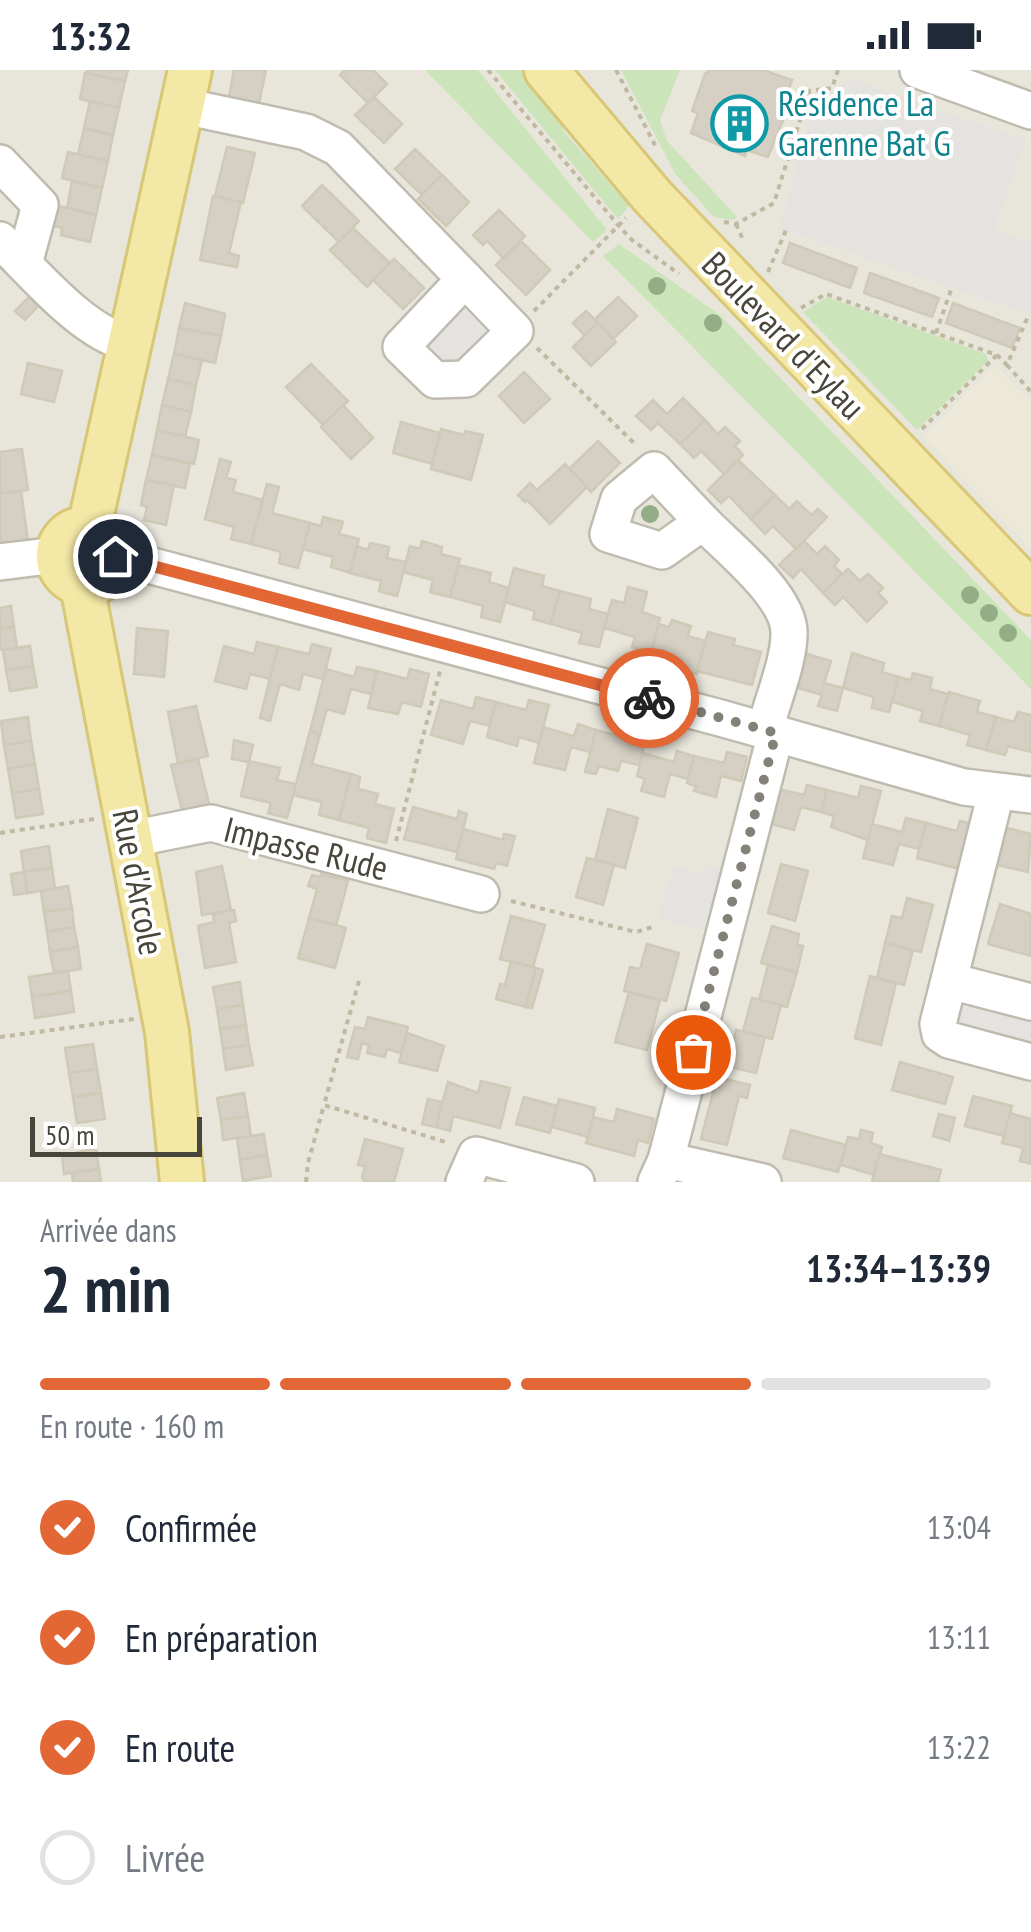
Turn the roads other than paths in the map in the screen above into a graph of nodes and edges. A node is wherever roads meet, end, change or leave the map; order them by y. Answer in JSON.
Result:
{"nodes":[{"id":1,"x":546,"y":70,"type":"edge"},
{"id":2,"x":918,"y":70,"type":"edge"},
{"id":3,"x":186,"y":88,"type":"edge"},
{"id":4,"x":1031,"y":111,"type":"edge"},
{"id":5,"x":0,"y":162,"type":"edge"},
{"id":6,"x":12,"y":252,"type":"edge"},
{"id":7,"x":465,"y":279,"type":"junction"},
{"id":8,"x":130,"y":343,"type":"junction"},
{"id":9,"x":703,"y":522,"type":"junction"},
{"id":10,"x":86,"y":556,"type":"junction"},
{"id":11,"x":0,"y":562,"type":"edge"},
{"id":12,"x":1031,"y":593,"type":"edge"},
{"id":13,"x":770,"y":732,"type":"junction"},
{"id":14,"x":1014,"y":794,"type":"edge"},
{"id":15,"x":128,"y":827,"type":"junction"},
{"id":16,"x":481,"y":894,"type":"road end"},
{"id":17,"x":950,"y":981,"type":"junction"},
{"id":18,"x":1031,"y":1002,"type":"edge"},
{"id":19,"x":1031,"y":1062,"type":"edge"},
{"id":20,"x":470,"y":1169,"type":"edge"},
{"id":21,"x":661,"y":1171,"type":"edge"},
{"id":22,"x":182,"y":1182,"type":"edge"},
{"id":23,"x":576,"y":1182,"type":"edge"},
{"id":24,"x":763,"y":1182,"type":"edge"}],
"edges":[{"from":1,"to":12,"type":"main road","name":"Boulevard d'Eylau"},
{"from":2,"to":4,"type":"street"},
{"from":3,"to":7,"type":"street"},
{"from":3,"to":8,"type":"main road","name":"Rue d'Arcole"},
{"from":5,"to":6,"type":"street"},
{"from":6,"to":8,"type":"street"},
{"from":7,"to":7,"type":"street"},
{"from":8,"to":10,"type":"main road","name":"Rue d'Arcole"},
{"from":9,"to":9,"type":"street"},
{"from":9,"to":13,"type":"street"},
{"from":10,"to":11,"type":"street"},
{"from":10,"to":13,"type":"street"},
{"from":10,"to":15,"type":"main road","name":"Rue d'Arcole"},
{"from":13,"to":14,"type":"street"},
{"from":13,"to":21,"type":"street"},
{"from":14,"to":17,"type":"street"},
{"from":15,"to":16,"type":"street","name":"Impasse Rude"},
{"from":15,"to":22,"type":"main road","name":"Rue d'Arcole"},
{"from":17,"to":18,"type":"street"},
{"from":17,"to":19,"type":"street"},
{"from":20,"to":23,"type":"street"},
{"from":21,"to":24,"type":"street"}]}
